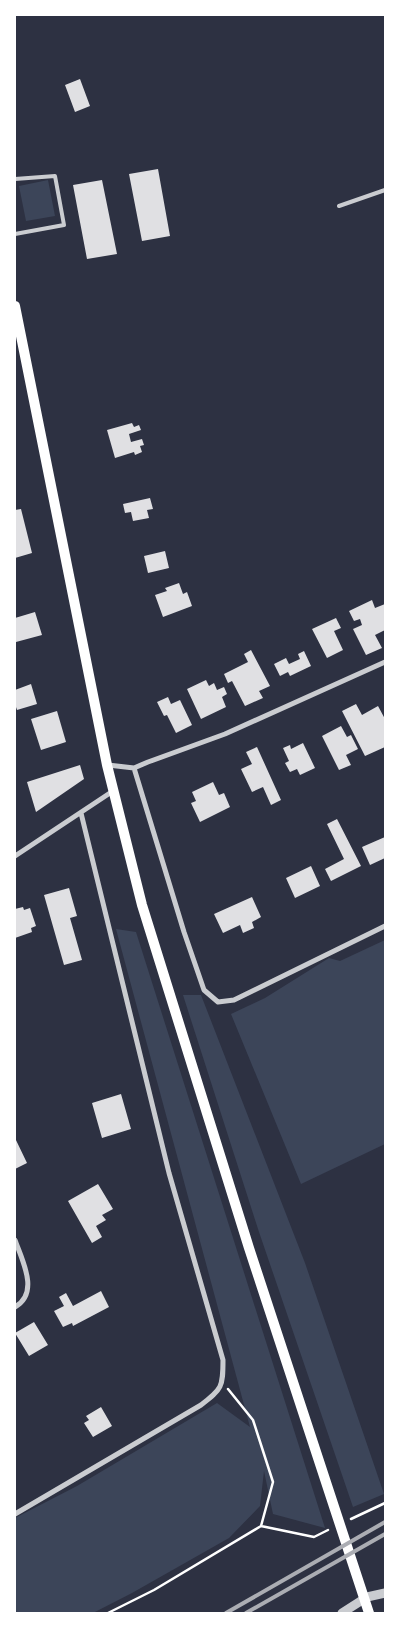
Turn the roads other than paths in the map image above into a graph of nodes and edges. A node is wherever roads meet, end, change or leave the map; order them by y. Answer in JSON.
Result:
{"nodes":[{"id":1,"x":15,"y":179,"type":"edge"},
{"id":2,"x":385,"y":190,"type":"edge"},
{"id":3,"x":339,"y":206,"type":"dead end"},
{"id":4,"x":15,"y":234,"type":"edge"},
{"id":5,"x":15,"y":306,"type":"edge"},
{"id":6,"x":385,"y":662,"type":"edge"},
{"id":7,"x":107,"y":765,"type":"junction"},
{"id":8,"x":134,"y":768,"type":"junction"},
{"id":9,"x":113,"y":791,"type":"junction"},
{"id":10,"x":81,"y":813,"type":"junction"},
{"id":11,"x":15,"y":856,"type":"edge"},
{"id":12,"x":385,"y":926,"type":"edge"},
{"id":13,"x":15,"y":1240,"type":"edge"},
{"id":14,"x":15,"y":1307,"type":"edge"},
{"id":15,"x":15,"y":1514,"type":"edge"},
{"id":16,"x":385,"y":1593,"type":"edge"},
{"id":17,"x":342,"y":1613,"type":"edge"},
{"id":18,"x":369,"y":1613,"type":"edge"}],
"edges":[{"from":1,"to":4,"type":"lane"},
{"from":2,"to":3,"type":"lane"},
{"from":5,"to":7,"type":"main road"},
{"from":6,"to":8,"type":"street"},
{"from":7,"to":8,"type":"street"},
{"from":7,"to":9,"type":"main road"},
{"from":8,"to":12,"type":"street"},
{"from":9,"to":10,"type":"street"},
{"from":9,"to":18,"type":"main road"},
{"from":10,"to":11,"type":"street"},
{"from":10,"to":15,"type":"street"},
{"from":13,"to":14,"type":"street"},
{"from":16,"to":17,"type":"street"}]}
